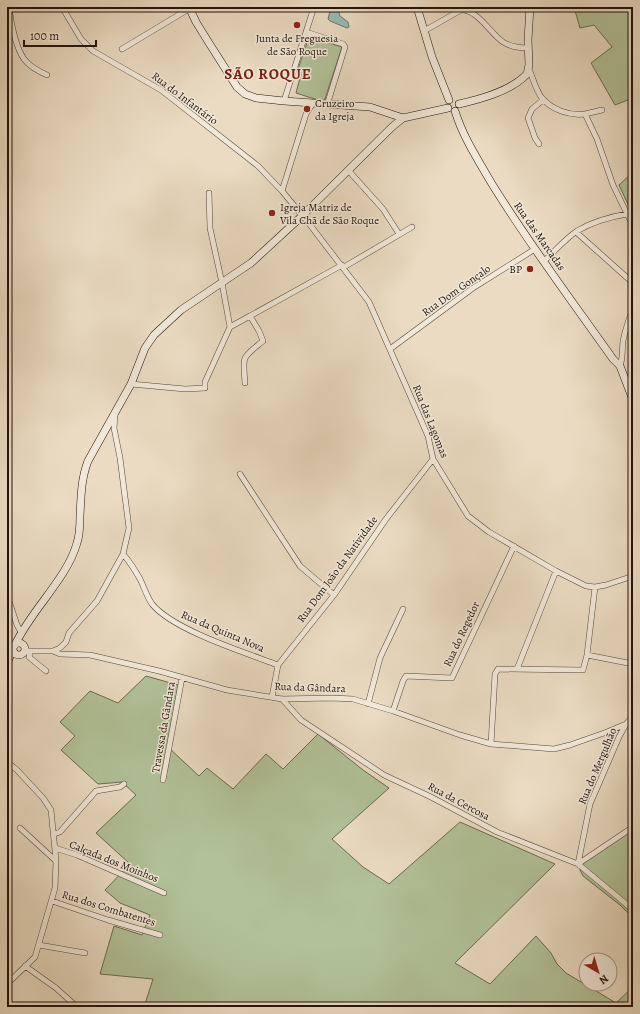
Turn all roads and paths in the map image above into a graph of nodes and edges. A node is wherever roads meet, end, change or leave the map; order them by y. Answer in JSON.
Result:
{"nodes":[{"id":1,"x":9,"y":7,"type":"edge"},
{"id":2,"x":62,"y":7,"type":"edge"},
{"id":3,"x":190,"y":7,"type":"edge"},
{"id":4,"x":314,"y":7,"type":"edge"},
{"id":5,"x":417,"y":7,"type":"edge"},
{"id":6,"x":530,"y":7,"type":"edge"},
{"id":7,"x":424,"y":31,"type":"junction"},
{"id":8,"x":306,"y":32,"type":"junction"},
{"id":9,"x":528,"y":48,"type":"junction"},
{"id":10,"x":122,"y":49,"type":"dead end"},
{"id":11,"x":529,"y":69,"type":"junction"},
{"id":12,"x":47,"y":75,"type":"dead end"},
{"id":13,"x":449,"y":100,"type":"junction"},
{"id":14,"x":544,"y":100,"type":"junction"},
{"id":15,"x":284,"y":101,"type":"junction"},
{"id":16,"x":309,"y":103,"type":"junction"},
{"id":17,"x":459,"y":104,"type":"junction"},
{"id":18,"x":328,"y":105,"type":"junction"},
{"id":19,"x":448,"y":108,"type":"junction"},
{"id":20,"x":602,"y":110,"type":"dead end"},
{"id":21,"x":455,"y":111,"type":"junction"},
{"id":22,"x":306,"y":114,"type":"junction"},
{"id":23,"x":585,"y":114,"type":"junction"},
{"id":24,"x":392,"y":115,"type":"junction"},
{"id":25,"x":403,"y":118,"type":"junction"},
{"id":26,"x":392,"y":127,"type":"junction"},
{"id":27,"x":539,"y":144,"type":"dead end"},
{"id":28,"x":348,"y":170,"type":"junction"},
{"id":29,"x":282,"y":190,"type":"junction"},
{"id":30,"x":209,"y":193,"type":"dead end"},
{"id":31,"x":627,"y":214,"type":"junction"},
{"id":32,"x":303,"y":215,"type":"junction"},
{"id":33,"x":633,"y":226,"type":"edge"},
{"id":34,"x":412,"y":227,"type":"dead end"},
{"id":35,"x":576,"y":232,"type":"junction"},
{"id":36,"x":399,"y":234,"type":"junction"},
{"id":37,"x":535,"y":249,"type":"junction"},
{"id":38,"x":544,"y":261,"type":"junction"},
{"id":39,"x":343,"y":266,"type":"junction"},
{"id":40,"x":222,"y":283,"type":"junction"},
{"id":41,"x":633,"y":283,"type":"edge"},
{"id":42,"x":633,"y":308,"type":"edge"},
{"id":43,"x":250,"y":316,"type":"junction"},
{"id":44,"x":230,"y":327,"type":"junction"},
{"id":45,"x":390,"y":348,"type":"junction"},
{"id":46,"x":620,"y":366,"type":"junction"},
{"id":47,"x":245,"y":383,"type":"dead end"},
{"id":48,"x":130,"y":384,"type":"junction"},
{"id":49,"x":633,"y":400,"type":"edge"},
{"id":50,"x":115,"y":414,"type":"junction"},
{"id":51,"x":433,"y":459,"type":"junction"},
{"id":52,"x":240,"y":474,"type":"dead end"},
{"id":53,"x":514,"y":546,"type":"junction"},
{"id":54,"x":123,"y":554,"type":"junction"},
{"id":55,"x":556,"y":571,"type":"junction"},
{"id":56,"x":633,"y":576,"type":"edge"},
{"id":57,"x":594,"y":587,"type":"junction"},
{"id":58,"x":7,"y":595,"type":"edge"},
{"id":59,"x":334,"y":595,"type":"junction"},
{"id":60,"x":403,"y":609,"type":"dead end"},
{"id":61,"x":21,"y":632,"type":"junction"},
{"id":62,"x":26,"y":649,"type":"junction"},
{"id":63,"x":15,"y":650,"type":"junction"},
{"id":64,"x":53,"y":651,"type":"junction"},
{"id":65,"x":587,"y":655,"type":"junction"},
{"id":66,"x":7,"y":663,"type":"edge"},
{"id":67,"x":633,"y":664,"type":"edge"},
{"id":68,"x":278,"y":665,"type":"junction"},
{"id":69,"x":517,"y":669,"type":"junction"},
{"id":70,"x":46,"y":671,"type":"dead end"},
{"id":71,"x":182,"y":678,"type":"junction"},
{"id":72,"x":272,"y":697,"type":"junction"},
{"id":73,"x":282,"y":698,"type":"junction"},
{"id":74,"x":368,"y":704,"type":"junction"},
{"id":75,"x":393,"y":711,"type":"junction"},
{"id":76,"x":633,"y":716,"type":"edge"},
{"id":77,"x":633,"y":723,"type":"edge"},
{"id":78,"x":626,"y":724,"type":"junction"},
{"id":79,"x":490,"y":744,"type":"junction"},
{"id":80,"x":7,"y":762,"type":"edge"},
{"id":81,"x":163,"y":780,"type":"dead end"},
{"id":82,"x":124,"y":784,"type":"dead end"},
{"id":83,"x":633,"y":827,"type":"edge"},
{"id":84,"x":20,"y":828,"type":"dead end"},
{"id":85,"x":54,"y":834,"type":"junction"},
{"id":86,"x":55,"y":848,"type":"junction"},
{"id":87,"x":56,"y":861,"type":"junction"},
{"id":88,"x":578,"y":864,"type":"junction"},
{"id":89,"x":164,"y":893,"type":"dead end"},
{"id":90,"x":52,"y":901,"type":"junction"},
{"id":91,"x":632,"y":907,"type":"edge"},
{"id":92,"x":160,"y":935,"type":"dead end"},
{"id":93,"x":39,"y":945,"type":"junction"},
{"id":94,"x":85,"y":953,"type":"dead end"},
{"id":95,"x":25,"y":966,"type":"junction"},
{"id":96,"x":7,"y":984,"type":"edge"},
{"id":97,"x":77,"y":1007,"type":"edge"}],
"edges":[{"from":1,"to":12,"type":"street"},
{"from":2,"to":29,"type":"street","name":"Rua do Infantário"},
{"from":3,"to":10,"type":"street"},
{"from":3,"to":15,"type":"street"},
{"from":4,"to":8,"type":"street"},
{"from":5,"to":7,"type":"street"},
{"from":6,"to":9,"type":"street"},
{"from":7,"to":9,"type":"street"},
{"from":7,"to":13,"type":"street"},
{"from":8,"to":15,"type":"street"},
{"from":8,"to":18,"type":"street"},
{"from":9,"to":11,"type":"street"},
{"from":11,"to":14,"type":"street"},
{"from":11,"to":17,"type":"street"},
{"from":13,"to":17,"type":"street"},
{"from":13,"to":19,"type":"street"},
{"from":14,"to":23,"type":"street"},
{"from":14,"to":27,"type":"street"},
{"from":15,"to":16,"type":"street"},
{"from":16,"to":18,"type":"street"},
{"from":16,"to":22,"type":"street"},
{"from":16,"to":22,"type":"street"},
{"from":17,"to":21,"type":"street"},
{"from":18,"to":24,"type":"street"},
{"from":19,"to":21,"type":"street"},
{"from":19,"to":25,"type":"street"},
{"from":20,"to":23,"type":"street"},
{"from":21,"to":37,"type":"street","name":"Rua das Marcadas"},
{"from":22,"to":29,"type":"street"},
{"from":23,"to":31,"type":"street"},
{"from":24,"to":25,"type":"street"},
{"from":24,"to":26,"type":"street"},
{"from":25,"to":26,"type":"street"},
{"from":26,"to":28,"type":"street"},
{"from":28,"to":32,"type":"street"},
{"from":28,"to":36,"type":"street"},
{"from":29,"to":32,"type":"street","name":"Rua do Infantário"},
{"from":30,"to":40,"type":"street"},
{"from":31,"to":33,"type":"street"},
{"from":31,"to":35,"type":"street"},
{"from":32,"to":39,"type":"street","name":"Rua das Lagomas"},
{"from":32,"to":40,"type":"street"},
{"from":34,"to":36,"type":"street"},
{"from":35,"to":38,"type":"street"},
{"from":35,"to":41,"type":"street"},
{"from":36,"to":39,"type":"street"},
{"from":37,"to":38,"type":"street","name":"Rua das Marcadas"},
{"from":37,"to":45,"type":"street","name":"Rua Dom Gonçalo"},
{"from":38,"to":46,"type":"street","name":"Rua das Marcadas"},
{"from":39,"to":43,"type":"street"},
{"from":39,"to":45,"type":"street","name":"Rua das Lagomas"},
{"from":40,"to":44,"type":"street"},
{"from":40,"to":48,"type":"street"},
{"from":42,"to":46,"type":"street"},
{"from":43,"to":44,"type":"street"},
{"from":43,"to":47,"type":"street"},
{"from":44,"to":48,"type":"street"},
{"from":45,"to":51,"type":"street","name":"Rua das Lagomas"},
{"from":46,"to":49,"type":"street","name":"Rua das Marcadas"},
{"from":48,"to":50,"type":"street"},
{"from":50,"to":54,"type":"street"},
{"from":50,"to":61,"type":"street"},
{"from":51,"to":53,"type":"street","name":"Rua das Lagomas"},
{"from":51,"to":59,"type":"street","name":"Rua Dom João da Natividade"},
{"from":52,"to":59,"type":"street"},
{"from":53,"to":55,"type":"street","name":"Rua das Lagomas"},
{"from":53,"to":75,"type":"street","name":"Rua do Regedor"},
{"from":54,"to":64,"type":"street"},
{"from":54,"to":68,"type":"street","name":"Rua da Quinta Nova"},
{"from":55,"to":57,"type":"street","name":"Rua das Lagomas"},
{"from":55,"to":69,"type":"street"},
{"from":56,"to":57,"type":"street"},
{"from":57,"to":65,"type":"street"},
{"from":58,"to":61,"type":"street"},
{"from":59,"to":68,"type":"street","name":"Rua Dom João da Natividade"},
{"from":60,"to":74,"type":"street"},
{"from":61,"to":62,"type":"street"},
{"from":61,"to":63,"type":"street"},
{"from":62,"to":63,"type":"street"},
{"from":62,"to":63,"type":"street"},
{"from":62,"to":64,"type":"street","name":"Rua da Gândara"},
{"from":62,"to":70,"type":"street"},
{"from":63,"to":66,"type":"street"},
{"from":64,"to":71,"type":"street","name":"Rua da Gândara"},
{"from":65,"to":67,"type":"street"},
{"from":65,"to":69,"type":"street"},
{"from":68,"to":72,"type":"street","name":"Rua Dom João da Natividade"},
{"from":69,"to":79,"type":"street"},
{"from":71,"to":72,"type":"street","name":"Rua da Gândara"},
{"from":71,"to":81,"type":"street","name":"Travessa da Gândara"},
{"from":72,"to":73,"type":"street","name":"Rua da Gândara"},
{"from":73,"to":74,"type":"street","name":"Rua da Gândara"},
{"from":73,"to":88,"type":"street","name":"Rua da Cercosa"},
{"from":74,"to":75,"type":"street","name":"Rua da Gândara"},
{"from":75,"to":79,"type":"street","name":"Rua da Gândara"},
{"from":76,"to":78,"type":"street","name":"Rua da Gândara"},
{"from":77,"to":78,"type":"street"},
{"from":78,"to":79,"type":"street","name":"Rua da Gândara"},
{"from":78,"to":88,"type":"street","name":"Rua do Mergulhão"},
{"from":80,"to":85,"type":"street"},
{"from":82,"to":85,"type":"street"},
{"from":83,"to":88,"type":"street"},
{"from":84,"to":87,"type":"street"},
{"from":85,"to":86,"type":"street"},
{"from":86,"to":87,"type":"street"},
{"from":86,"to":89,"type":"street","name":"Calçada dos Moinhos"},
{"from":87,"to":90,"type":"street"},
{"from":88,"to":91,"type":"street","name":"Rua da Cercosa"},
{"from":90,"to":92,"type":"street","name":"Rua dos Combatentes"},
{"from":90,"to":93,"type":"street"},
{"from":93,"to":94,"type":"street"},
{"from":93,"to":95,"type":"street"},
{"from":95,"to":96,"type":"street"},
{"from":95,"to":97,"type":"street"}]}
